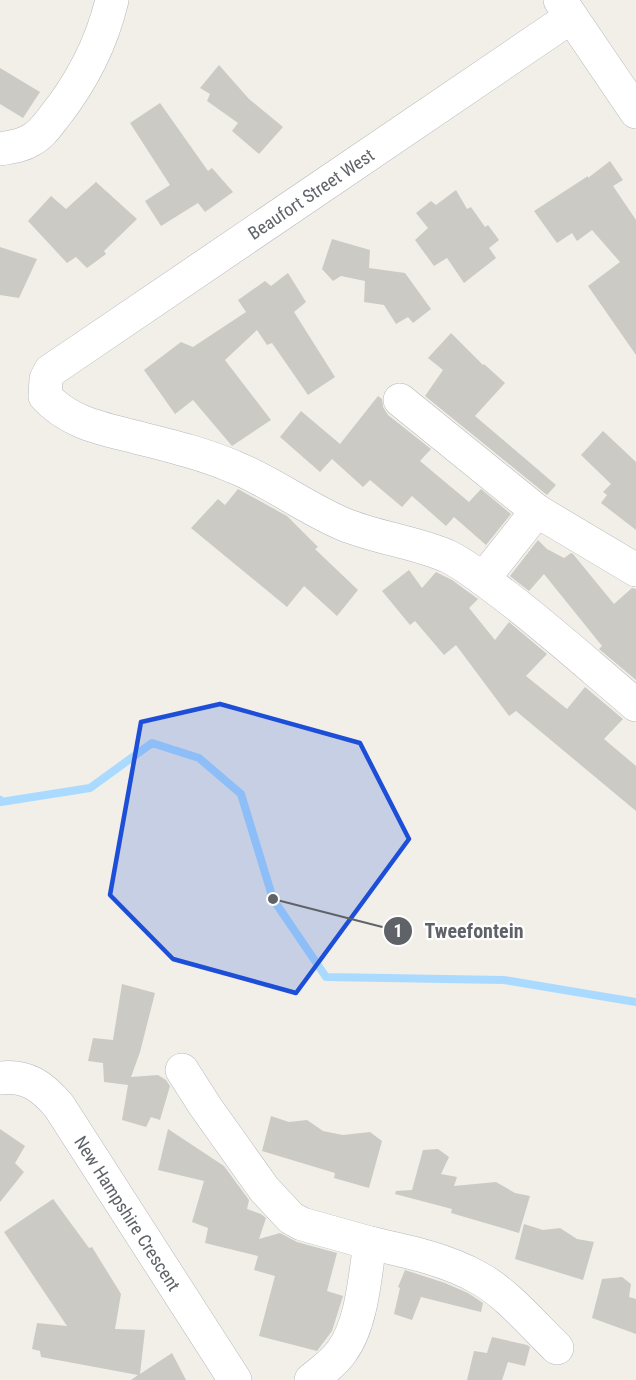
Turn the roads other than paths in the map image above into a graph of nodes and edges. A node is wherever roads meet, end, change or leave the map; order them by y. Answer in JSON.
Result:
{"nodes":[{"id":1,"x":112,"y":0,"type":"edge"},
{"id":2,"x":566,"y":9,"type":"edge"},
{"id":3,"x":636,"y":112,"type":"edge"},
{"id":4,"x":0,"y":149,"type":"edge"},
{"id":5,"x":400,"y":400,"type":"dead end"},
{"id":6,"x":537,"y":512,"type":"junction"},
{"id":7,"x":636,"y":570,"type":"edge"},
{"id":8,"x":483,"y":579,"type":"junction"},
{"id":9,"x":636,"y":705,"type":"edge"},
{"id":10,"x":182,"y":1070,"type":"dead end"},
{"id":11,"x":0,"y":1078,"type":"edge"},
{"id":12,"x":370,"y":1243,"type":"junction"},
{"id":13,"x":557,"y":1348,"type":"dead end"},
{"id":14,"x":235,"y":1380,"type":"edge"},
{"id":15,"x":311,"y":1380,"type":"edge"}],
"edges":[{"from":1,"to":4,"type":"street"},
{"from":2,"to":3,"type":"street"},
{"from":2,"to":8,"type":"street","name":"Beaufort Street West"},
{"from":5,"to":6,"type":"street"},
{"from":6,"to":7,"type":"street"},
{"from":6,"to":8,"type":"street"},
{"from":8,"to":9,"type":"street"},
{"from":10,"to":12,"type":"street"},
{"from":11,"to":14,"type":"street","name":"New Hampshire Crescent"},
{"from":12,"to":13,"type":"street"},
{"from":12,"to":15,"type":"street"}]}
